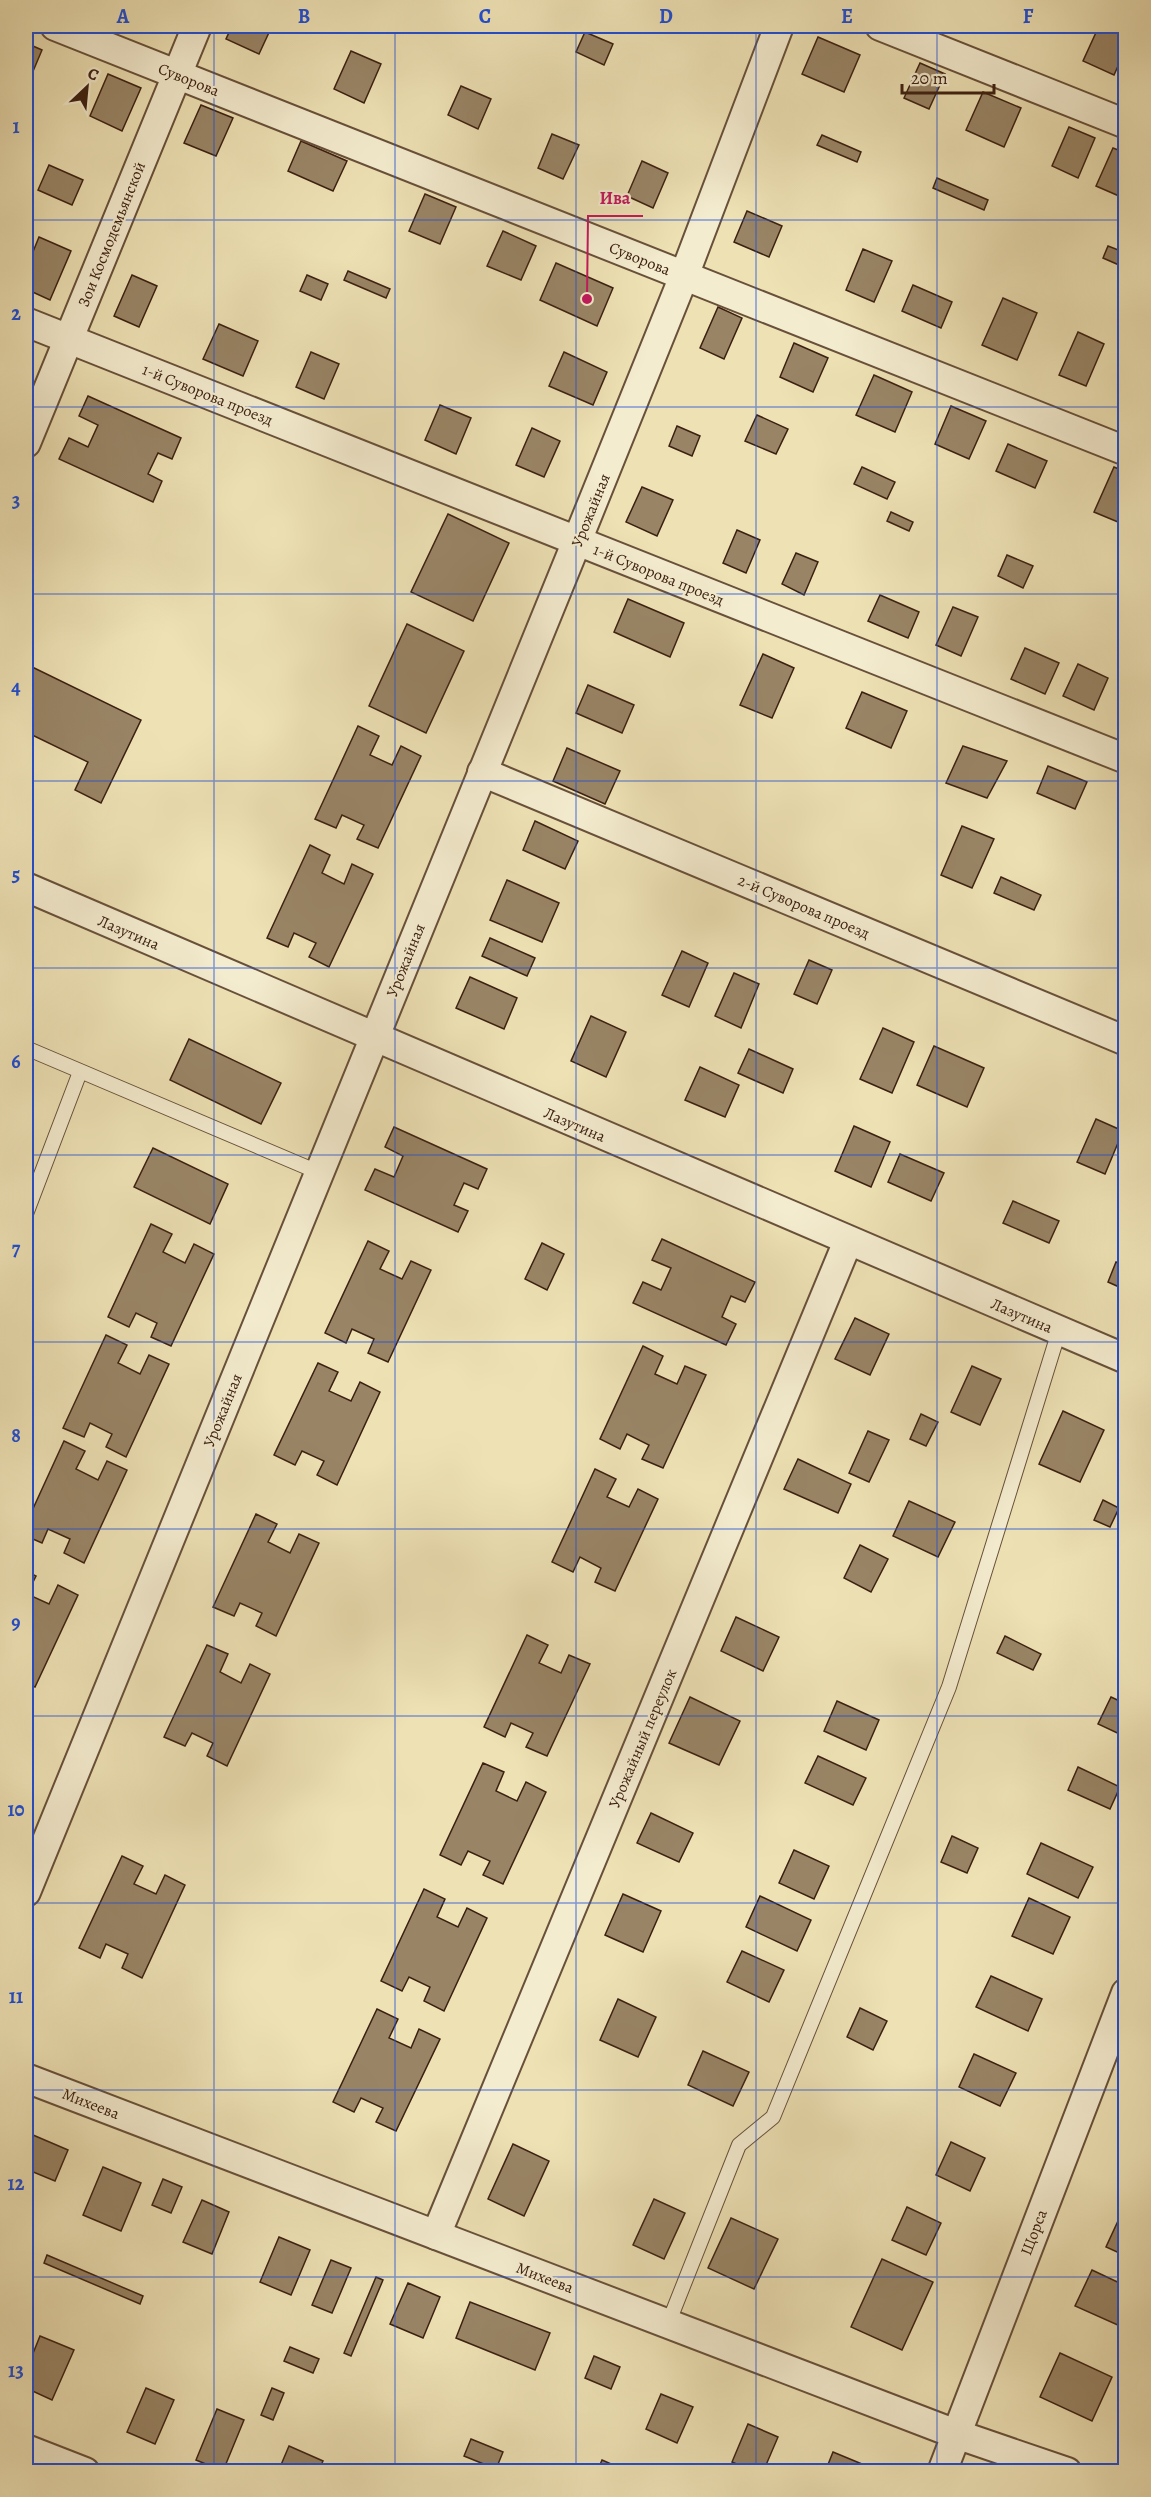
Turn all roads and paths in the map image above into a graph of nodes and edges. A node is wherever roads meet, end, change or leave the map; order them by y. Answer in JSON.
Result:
{"nodes":[{"id":1,"x":55,"y":26,"type":"edge"},
{"id":2,"x":197,"y":26,"type":"edge"},
{"id":3,"x":779,"y":26,"type":"edge"},
{"id":4,"x":880,"y":26,"type":"edge"},
{"id":5,"x":177,"y":74,"type":"junction"},
{"id":6,"x":1125,"y":124,"type":"edge"},
{"id":7,"x":684,"y":276,"type":"junction"},
{"id":8,"x":26,"y":322,"type":"edge"},
{"id":9,"x":68,"y":339,"type":"junction"},
{"id":10,"x":26,"y":443,"type":"edge"},
{"id":11,"x":1125,"y":451,"type":"edge"},
{"id":12,"x":577,"y":541,"type":"junction"},
{"id":13,"x":1125,"y":759,"type":"edge"},
{"id":14,"x":482,"y":772,"type":"junction"},
{"id":15,"x":26,"y":887,"type":"edge"},
{"id":16,"x":373,"y":1038,"type":"junction"},
{"id":17,"x":1125,"y":1041,"type":"edge"},
{"id":18,"x":26,"y":1048,"type":"edge"},
{"id":19,"x":80,"y":1072,"type":"junction"},
{"id":20,"x":318,"y":1172,"type":"junction"},
{"id":21,"x":26,"y":1214,"type":"edge"},
{"id":22,"x":848,"y":1240,"type":"junction"},
{"id":23,"x":1059,"y":1331,"type":"junction"},
{"id":24,"x":1125,"y":1359,"type":"edge"},
{"id":25,"x":26,"y":1892,"type":"edge"},
{"id":26,"x":1125,"y":1993,"type":"edge"},
{"id":27,"x":26,"y":2078,"type":"edge"},
{"id":28,"x":436,"y":2235,"type":"junction"},
{"id":29,"x":668,"y":2324,"type":"junction"},
{"id":30,"x":956,"y":2434,"type":"junction"},
{"id":31,"x":26,"y":2449,"type":"edge"},
{"id":32,"x":85,"y":2472,"type":"edge"},
{"id":33,"x":942,"y":2472,"type":"edge"},
{"id":34,"x":1067,"y":2472,"type":"edge"}],
"edges":[{"from":1,"to":5,"type":"street","name":"Суворова"},
{"from":2,"to":5,"type":"street","name":"Зои Космодемьянской"},
{"from":3,"to":7,"type":"street","name":"Урожайная"},
{"from":4,"to":6,"type":"street"},
{"from":5,"to":7,"type":"street","name":"Суворова"},
{"from":5,"to":9,"type":"street","name":"Зои Космодемьянской"},
{"from":7,"to":11,"type":"street","name":"Суворова"},
{"from":7,"to":12,"type":"street","name":"Урожайная"},
{"from":8,"to":9,"type":"street","name":"1-й Суворова проезд"},
{"from":9,"to":10,"type":"street","name":"Зои Космодемьянской"},
{"from":9,"to":12,"type":"street","name":"1-й Суворова проезд"},
{"from":12,"to":13,"type":"street","name":"1-й Суворова проезд"},
{"from":12,"to":14,"type":"street","name":"Урожайная"},
{"from":14,"to":16,"type":"street","name":"Урожайная"},
{"from":14,"to":17,"type":"street","name":"2-й Суворова проезд"},
{"from":15,"to":16,"type":"street","name":"Лазутина"},
{"from":16,"to":20,"type":"street","name":"Урожайная"},
{"from":16,"to":22,"type":"street","name":"Лазутина"},
{"from":18,"to":19,"type":"lane"},
{"from":19,"to":20,"type":"lane"},
{"from":19,"to":21,"type":"lane"},
{"from":20,"to":25,"type":"street","name":"Урожайная"},
{"from":22,"to":23,"type":"street","name":"Лазутина"},
{"from":22,"to":28,"type":"street","name":"Урожайный переулок"},
{"from":23,"to":24,"type":"street","name":"Лазутина"},
{"from":23,"to":29,"type":"lane"},
{"from":26,"to":30,"type":"street","name":"Щорса"},
{"from":27,"to":28,"type":"street","name":"Михеева"},
{"from":28,"to":29,"type":"street","name":"Михеева"},
{"from":29,"to":30,"type":"street","name":"Михеева"},
{"from":30,"to":33,"type":"street","name":"Щорса"},
{"from":30,"to":34,"type":"street","name":"Михеева"},
{"from":31,"to":32,"type":"street"}]}
